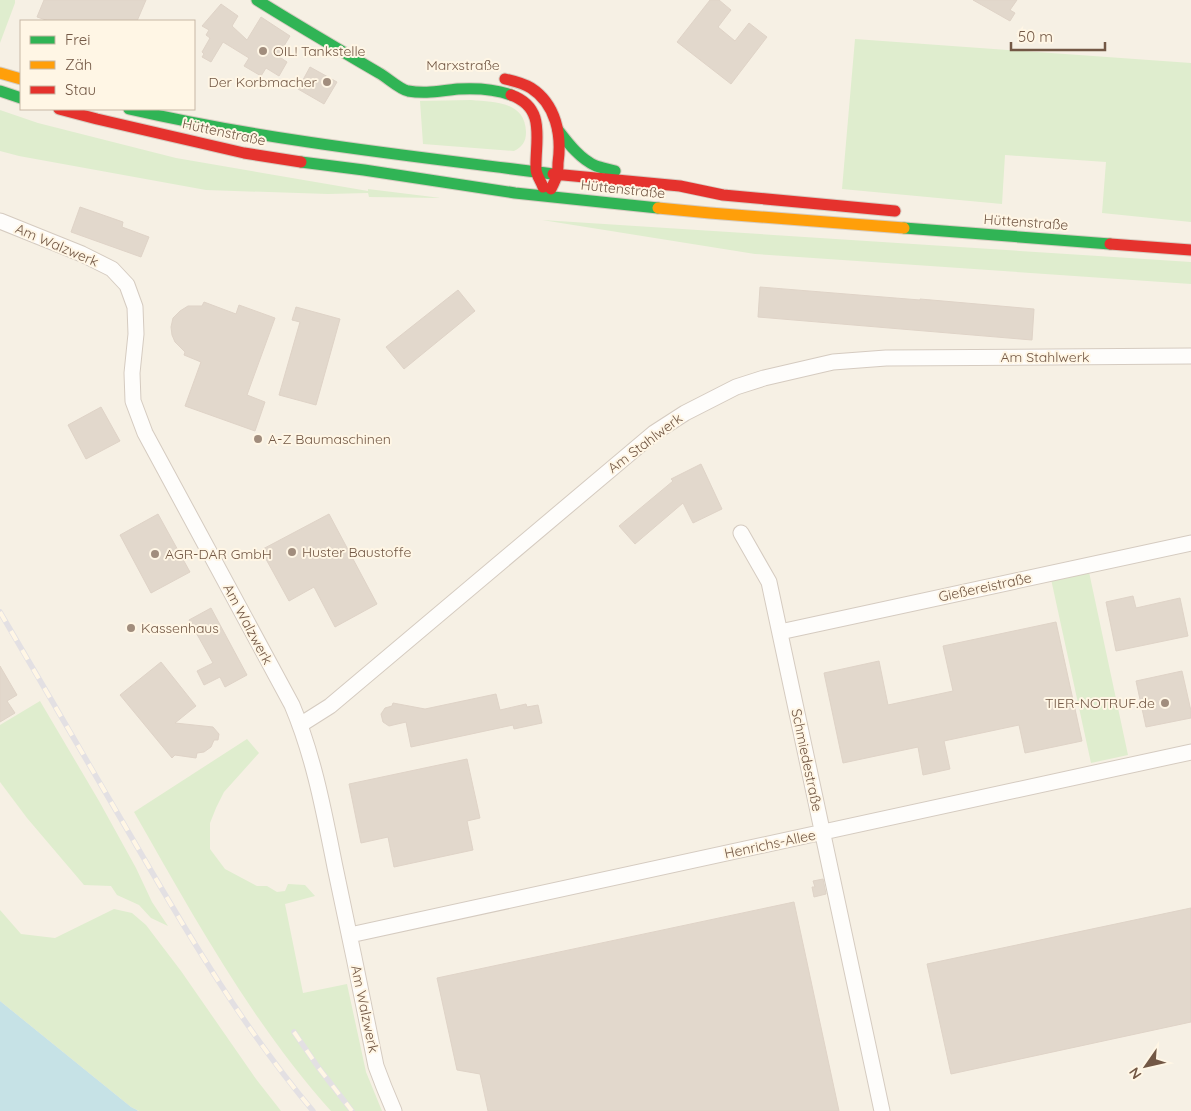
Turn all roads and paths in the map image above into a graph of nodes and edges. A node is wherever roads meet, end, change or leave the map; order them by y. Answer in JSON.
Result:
{"nodes":[{"id":1,"x":257,"y":0,"type":"edge"},
{"id":2,"x":0,"y":72,"type":"edge"},
{"id":3,"x":406,"y":76,"type":"dead end"},
{"id":4,"x":386,"y":77,"type":"junction"},
{"id":5,"x":20,"y":79,"type":"edge"},
{"id":6,"x":438,"y":80,"type":"dead end"},
{"id":7,"x":0,"y":91,"type":"edge"},
{"id":8,"x":20,"y":98,"type":"edge"},
{"id":9,"x":63,"y":110,"type":"edge"},
{"id":10,"x":133,"y":110,"type":"edge"},
{"id":11,"x":558,"y":130,"type":"junction"},
{"id":12,"x":536,"y":171,"type":"junction"},
{"id":13,"x":557,"y":174,"type":"junction"},
{"id":14,"x":680,"y":186,"type":"junction"},
{"id":15,"x":548,"y":196,"type":"junction"},
{"id":16,"x":902,"y":211,"type":"dead end"},
{"id":17,"x":0,"y":221,"type":"edge"},
{"id":18,"x":1191,"y":250,"type":"edge"},
{"id":19,"x":1191,"y":356,"type":"edge"},
{"id":20,"x":741,"y":532,"type":"dead end"},
{"id":21,"x":1191,"y":543,"type":"edge"},
{"id":22,"x":780,"y":632,"type":"junction"},
{"id":23,"x":300,"y":725,"type":"junction"},
{"id":24,"x":1191,"y":752,"type":"edge"},
{"id":25,"x":823,"y":833,"type":"junction"},
{"id":26,"x":350,"y":935,"type":"junction"},
{"id":27,"x":394,"y":1111,"type":"edge"},
{"id":28,"x":882,"y":1111,"type":"edge"}],
"edges":[{"from":1,"to":4,"type":"main road","name":"Marxstraße"},
{"from":2,"to":5,"type":"main road"},
{"from":3,"to":4,"type":"main road"},
{"from":4,"to":12,"type":"main road","name":"Marxstraße"},
{"from":6,"to":11,"type":"main road","name":"Marxstraße"},
{"from":7,"to":8,"type":"main road"},
{"from":9,"to":15,"type":"main road","name":"Hüttenstraße"},
{"from":10,"to":12,"type":"main road","name":"Hüttenstraße"},
{"from":11,"to":13,"type":"main road","name":"Marxstraße"},
{"from":11,"to":14,"type":"main road"},
{"from":12,"to":13,"type":"main road","name":"Hüttenstraße"},
{"from":12,"to":15,"type":"main road","name":"Marxstraße"},
{"from":13,"to":14,"type":"main road","name":"Hüttenstraße"},
{"from":13,"to":15,"type":"main road","name":"Marxstraße"},
{"from":14,"to":16,"type":"main road","name":"Hüttenstraße"},
{"from":15,"to":18,"type":"main road","name":"Hüttenstraße"},
{"from":17,"to":23,"type":"street","name":"Am Walzwerk"},
{"from":19,"to":23,"type":"street","name":"Am Stahlwerk"},
{"from":20,"to":22,"type":"street","name":"Schmiedestraße"},
{"from":21,"to":22,"type":"street","name":"Gießereistraße"},
{"from":22,"to":25,"type":"street","name":"Schmiedestraße"},
{"from":23,"to":26,"type":"street","name":"Am Walzwerk"},
{"from":24,"to":25,"type":"street","name":"Henrichs-Allee"},
{"from":25,"to":26,"type":"street","name":"Henrichs-Allee"},
{"from":25,"to":28,"type":"street","name":"Schmiedestraße"},
{"from":26,"to":27,"type":"street","name":"Am Walzwerk"}]}
